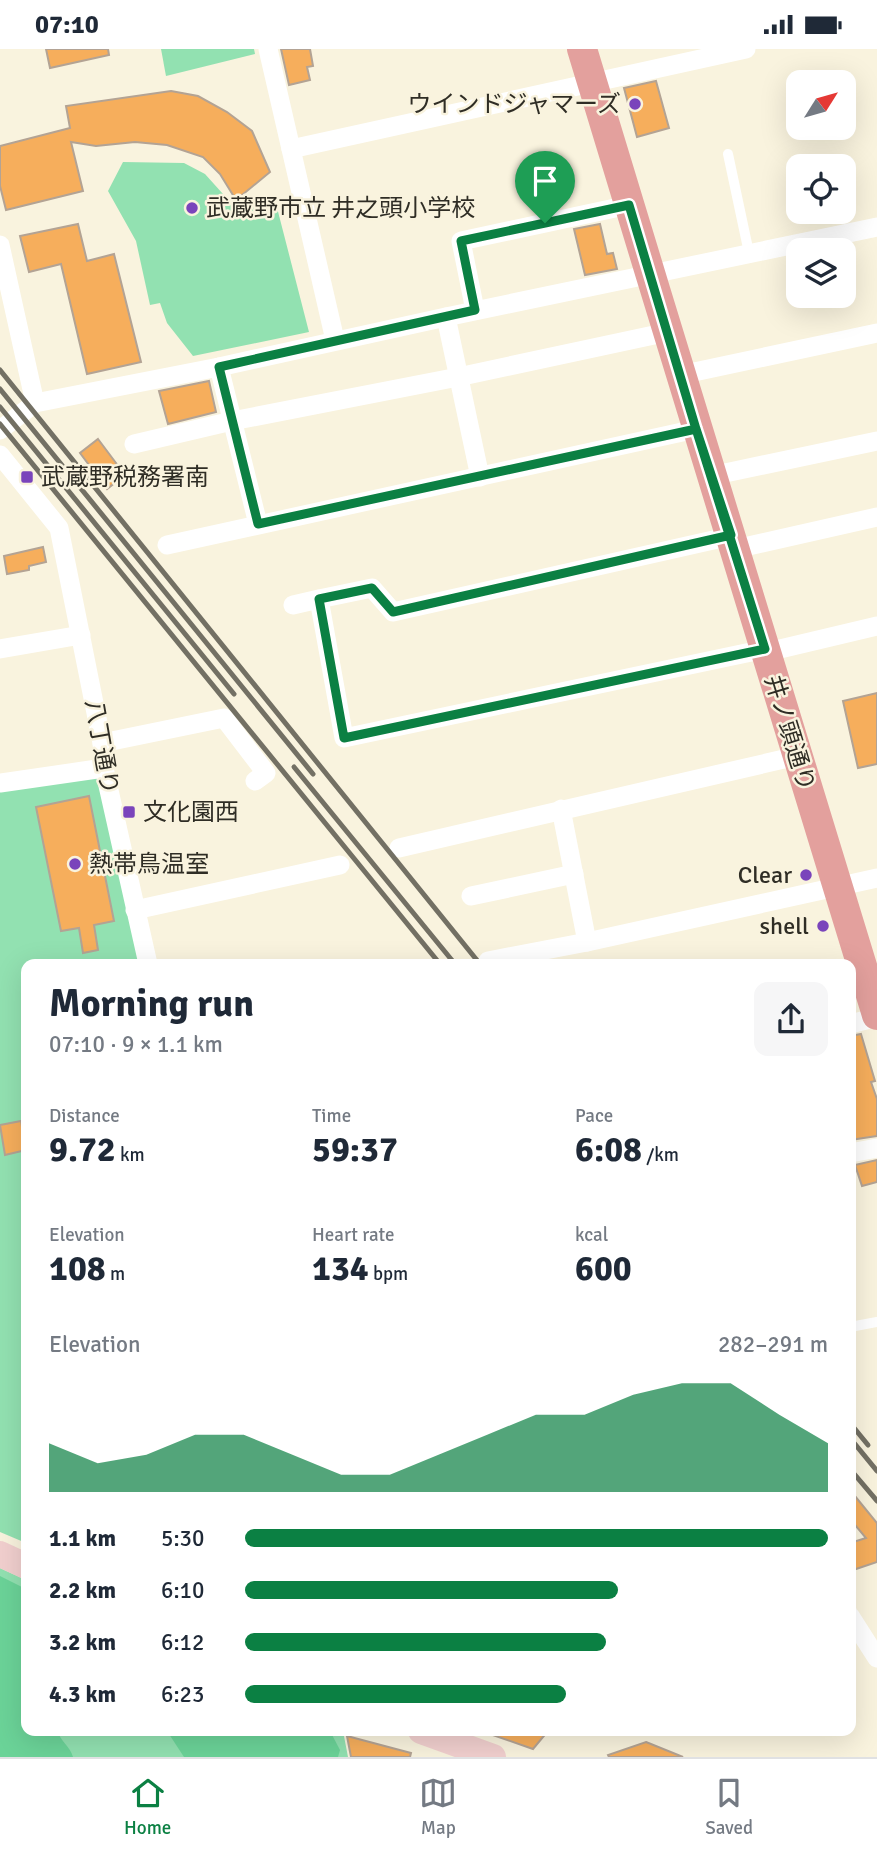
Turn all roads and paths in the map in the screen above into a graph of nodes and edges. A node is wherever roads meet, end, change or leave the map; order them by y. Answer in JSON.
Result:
{"nodes":[{"id":1,"x":268,"y":49,"type":"edge"},
{"id":2,"x":582,"y":49,"type":"edge"},
{"id":3,"x":746,"y":49,"type":"edge"},
{"id":4,"x":592,"y":82,"type":"junction"},
{"id":5,"x":292,"y":149,"type":"junction"},
{"id":6,"x":728,"y":154,"type":"dead end"},
{"id":7,"x":629,"y":205,"type":"junction"},
{"id":8,"x":877,"y":227,"type":"edge"},
{"id":9,"x":0,"y":245,"type":"edge"},
{"id":10,"x":749,"y":253,"type":"junction"},
{"id":11,"x":650,"y":274,"type":"junction"},
{"id":12,"x":475,"y":310,"type":"junction"},
{"id":13,"x":446,"y":317,"type":"junction"},
{"id":14,"x":668,"y":332,"type":"junction"},
{"id":15,"x":877,"y":333,"type":"edge"},
{"id":16,"x":335,"y":341,"type":"junction"},
{"id":17,"x":219,"y":367,"type":"junction"},
{"id":18,"x":680,"y":375,"type":"junction"},
{"id":19,"x":458,"y":377,"type":"junction"},
{"id":20,"x":35,"y":403,"type":"junction"},
{"id":21,"x":232,"y":421,"type":"junction"},
{"id":22,"x":696,"y":429,"type":"junction"},
{"id":23,"x":0,"y":430,"type":"edge"},
{"id":24,"x":877,"y":441,"type":"edge"},
{"id":25,"x":134,"y":444,"type":"dead end"},
{"id":26,"x":0,"y":455,"type":"edge"},
{"id":27,"x":711,"y":476,"type":"junction"},
{"id":28,"x":480,"y":477,"type":"junction"},
{"id":29,"x":877,"y":517,"type":"edge"},
{"id":30,"x":258,"y":524,"type":"junction"},
{"id":31,"x":733,"y":542,"type":"junction"},
{"id":32,"x":167,"y":545,"type":"dead end"},
{"id":33,"x":319,"y":599,"type":"junction"},
{"id":34,"x":293,"y":605,"type":"dead end"},
{"id":35,"x":877,"y":626,"type":"edge"},
{"id":36,"x":80,"y":635,"type":"junction"},
{"id":37,"x":0,"y":649,"type":"edge"},
{"id":38,"x":765,"y":649,"type":"junction"},
{"id":39,"x":102,"y":743,"type":"junction"},
{"id":40,"x":797,"y":756,"type":"junction"},
{"id":41,"x":104,"y":768,"type":"junction"},
{"id":42,"x":255,"y":782,"type":"dead end"},
{"id":43,"x":0,"y":783,"type":"edge"},
{"id":44,"x":561,"y":809,"type":"junction"},
{"id":45,"x":399,"y":848,"type":"dead end"},
{"id":46,"x":340,"y":865,"type":"dead end"},
{"id":47,"x":575,"y":874,"type":"junction"},
{"id":48,"x":877,"y":878,"type":"edge"},
{"id":49,"x":837,"y":887,"type":"junction"},
{"id":50,"x":471,"y":896,"type":"dead end"},
{"id":51,"x":135,"y":910,"type":"junction"},
{"id":52,"x":587,"y":942,"type":"junction"},
{"id":53,"x":147,"y":959,"type":"edge"},
{"id":54,"x":498,"y":959,"type":"edge"},
{"id":55,"x":877,"y":1014,"type":"edge"},
{"id":56,"x":856,"y":1022,"type":"edge"},
{"id":57,"x":877,"y":1148,"type":"edge"},
{"id":58,"x":856,"y":1152,"type":"edge"},
{"id":59,"x":877,"y":1322,"type":"edge"},
{"id":60,"x":856,"y":1326,"type":"edge"},
{"id":61,"x":0,"y":1554,"type":"edge"},
{"id":62,"x":21,"y":1564,"type":"edge"},
{"id":63,"x":856,"y":1625,"type":"edge"},
{"id":64,"x":877,"y":1658,"type":"edge"},
{"id":65,"x":435,"y":1736,"type":"edge"},
{"id":66,"x":493,"y":1757,"type":"edge"}],
"edges":[{"from":1,"to":5,"type":"street"},
{"from":2,"to":4,"type":"main road","name":"井ノ頭通り"},
{"from":3,"to":4,"type":"street"},
{"from":4,"to":5,"type":"street"},
{"from":4,"to":7,"type":"main road","name":"井ノ頭通り"},
{"from":5,"to":16,"type":"street"},
{"from":6,"to":10,"type":"lane"},
{"from":7,"to":11,"type":"main road","name":"井ノ頭通り"},
{"from":7,"to":12,"type":"street"},
{"from":8,"to":10,"type":"street"},
{"from":9,"to":20,"type":"street"},
{"from":10,"to":11,"type":"street"},
{"from":11,"to":12,"type":"street"},
{"from":11,"to":14,"type":"main road","name":"井ノ頭通り"},
{"from":12,"to":13,"type":"street"},
{"from":13,"to":16,"type":"street"},
{"from":13,"to":19,"type":"street"},
{"from":14,"to":18,"type":"main road","name":"井ノ頭通り"},
{"from":14,"to":19,"type":"street"},
{"from":15,"to":18,"type":"street"},
{"from":16,"to":17,"type":"street"},
{"from":17,"to":20,"type":"street"},
{"from":17,"to":21,"type":"street"},
{"from":18,"to":22,"type":"main road","name":"井ノ頭通り"},
{"from":19,"to":21,"type":"street"},
{"from":19,"to":28,"type":"street"},
{"from":20,"to":23,"type":"street"},
{"from":21,"to":25,"type":"street"},
{"from":21,"to":30,"type":"street"},
{"from":22,"to":27,"type":"main road","name":"井ノ頭通り"},
{"from":22,"to":28,"type":"street"},
{"from":24,"to":27,"type":"street"},
{"from":26,"to":36,"type":"street","name":"八丁通り"},
{"from":27,"to":31,"type":"main road","name":"井ノ頭通り"},
{"from":28,"to":30,"type":"street"},
{"from":29,"to":31,"type":"street"},
{"from":30,"to":32,"type":"street"},
{"from":31,"to":33,"type":"street"},
{"from":31,"to":38,"type":"main road","name":"井ノ頭通り"},
{"from":33,"to":34,"type":"street"},
{"from":33,"to":38,"type":"street"},
{"from":35,"to":38,"type":"street"},
{"from":36,"to":37,"type":"street"},
{"from":36,"to":39,"type":"street","name":"八丁通り"},
{"from":38,"to":40,"type":"main road","name":"井ノ頭通り"},
{"from":39,"to":41,"type":"street","name":"八丁通り"},
{"from":39,"to":42,"type":"street"},
{"from":40,"to":44,"type":"street"},
{"from":40,"to":49,"type":"main road","name":"井ノ頭通り"},
{"from":41,"to":43,"type":"street"},
{"from":41,"to":51,"type":"street","name":"八丁通り"},
{"from":44,"to":45,"type":"street"},
{"from":44,"to":47,"type":"street"},
{"from":46,"to":51,"type":"street"},
{"from":47,"to":50,"type":"street"},
{"from":47,"to":52,"type":"street"},
{"from":48,"to":49,"type":"street"},
{"from":49,"to":52,"type":"street"},
{"from":49,"to":55,"type":"main road","name":"井ノ頭通り"},
{"from":51,"to":53,"type":"street","name":"八丁通り"},
{"from":52,"to":54,"type":"street"},
{"from":55,"to":56,"type":"street"},
{"from":57,"to":58,"type":"street"},
{"from":59,"to":60,"type":"lane"},
{"from":61,"to":62,"type":"main road"},
{"from":63,"to":64,"type":"street"},
{"from":65,"to":66,"type":"main road"}]}
